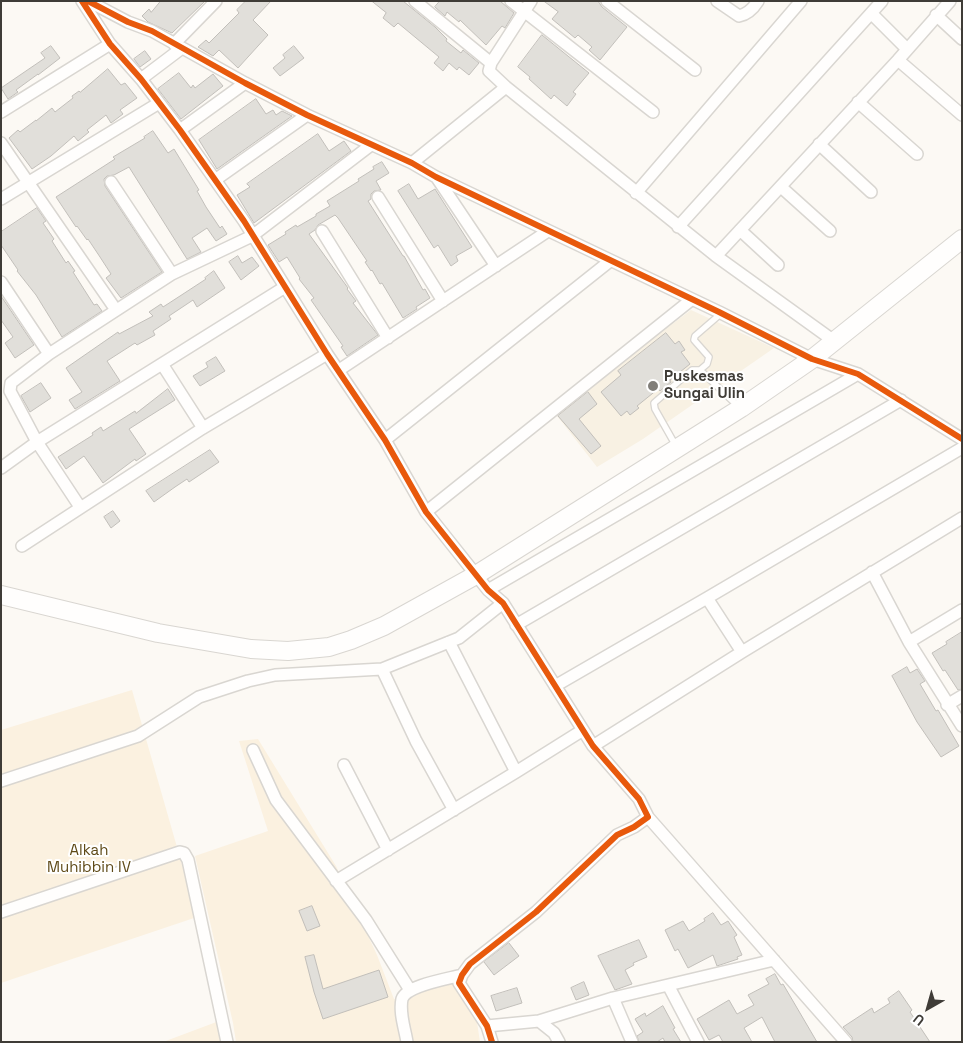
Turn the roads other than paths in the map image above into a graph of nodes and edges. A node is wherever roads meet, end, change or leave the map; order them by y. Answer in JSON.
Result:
{"nodes":[{"id":1,"x":82,"y":1,"type":"edge"},
{"id":2,"x":88,"y":1,"type":"edge"},
{"id":3,"x":216,"y":1,"type":"edge"},
{"id":4,"x":415,"y":1,"type":"edge"},
{"id":5,"x":511,"y":1,"type":"edge"},
{"id":6,"x":531,"y":1,"type":"edge"},
{"id":7,"x":607,"y":1,"type":"edge"},
{"id":8,"x":718,"y":1,"type":"edge"},
{"id":9,"x":758,"y":1,"type":"edge"},
{"id":10,"x":801,"y":1,"type":"edge"},
{"id":11,"x":882,"y":1,"type":"edge"},
{"id":12,"x":950,"y":1,"type":"edge"},
{"id":13,"x":524,"y":12,"type":"junction"},
{"id":14,"x":872,"y":14,"type":"junction"},
{"id":15,"x":936,"y":15,"type":"junction"},
{"id":16,"x":962,"y":39,"type":"edge"},
{"id":17,"x":110,"y":44,"type":"junction"},
{"id":18,"x":178,"y":46,"type":"junction"},
{"id":19,"x":907,"y":49,"type":"junction"},
{"id":20,"x":898,"y":60,"type":"junction"},
{"id":21,"x":490,"y":63,"type":"junction"},
{"id":22,"x":694,"y":70,"type":"dead end"},
{"id":23,"x":141,"y":78,"type":"junction"},
{"id":24,"x":245,"y":83,"type":"junction"},
{"id":25,"x":506,"y":87,"type":"junction"},
{"id":26,"x":858,"y":102,"type":"junction"},
{"id":27,"x":159,"y":103,"type":"junction"},
{"id":28,"x":1,"y":112,"type":"edge"},
{"id":29,"x":653,"y":112,"type":"dead end"},
{"id":30,"x":307,"y":115,"type":"junction"},
{"id":31,"x":962,"y":115,"type":"edge"},
{"id":32,"x":180,"y":130,"type":"junction"},
{"id":33,"x":1,"y":143,"type":"edge"},
{"id":34,"x":819,"y":144,"type":"junction"},
{"id":35,"x":371,"y":145,"type":"junction"},
{"id":36,"x":917,"y":154,"type":"dead end"},
{"id":37,"x":412,"y":163,"type":"junction"},
{"id":38,"x":436,"y":177,"type":"junction"},
{"id":39,"x":215,"y":180,"type":"junction"},
{"id":40,"x":29,"y":182,"type":"junction"},
{"id":41,"x":111,"y":182,"type":"dead end"},
{"id":42,"x":781,"y":187,"type":"junction"},
{"id":43,"x":871,"y":192,"type":"dead end"},
{"id":44,"x":636,"y":193,"type":"junction"},
{"id":45,"x":378,"y":197,"type":"dead end"},
{"id":46,"x":1,"y":199,"type":"edge"},
{"id":47,"x":678,"y":227,"type":"junction"},
{"id":48,"x":548,"y":230,"type":"junction"},
{"id":49,"x":740,"y":230,"type":"junction"},
{"id":50,"x":322,"y":231,"type":"dead end"},
{"id":51,"x":830,"y":231,"type":"dead end"},
{"id":52,"x":252,"y":236,"type":"junction"},
{"id":53,"x":962,"y":238,"type":"edge"},
{"id":54,"x":716,"y":256,"type":"junction"},
{"id":55,"x":610,"y":261,"type":"junction"},
{"id":56,"x":778,"y":265,"type":"dead end"},
{"id":57,"x":496,"y":266,"type":"junction"},
{"id":58,"x":172,"y":274,"type":"junction"},
{"id":59,"x":1,"y":282,"type":"edge"},
{"id":60,"x":285,"y":287,"type":"junction"},
{"id":61,"x":691,"y":300,"type":"junction"},
{"id":62,"x":443,"y":301,"type":"junction"},
{"id":63,"x":116,"y":310,"type":"junction"},
{"id":64,"x":719,"y":312,"type":"junction"},
{"id":65,"x":388,"y":338,"type":"junction"},
{"id":66,"x":834,"y":341,"type":"junction"},
{"id":67,"x":49,"y":354,"type":"junction"},
{"id":68,"x":327,"y":354,"type":"junction"},
{"id":69,"x":812,"y":358,"type":"junction"},
{"id":70,"x":162,"y":364,"type":"junction"},
{"id":71,"x":339,"y":370,"type":"junction"},
{"id":72,"x":700,"y":370,"type":"junction"},
{"id":73,"x":858,"y":374,"type":"junction"},
{"id":74,"x":901,"y":400,"type":"junction"},
{"id":75,"x":741,"y":408,"type":"junction"},
{"id":76,"x":203,"y":428,"type":"junction"},
{"id":77,"x":962,"y":439,"type":"edge"},
{"id":78,"x":385,"y":440,"type":"junction"},
{"id":79,"x":37,"y":442,"type":"junction"},
{"id":80,"x":677,"y":448,"type":"junction"},
{"id":81,"x":962,"y":448,"type":"edge"},
{"id":82,"x":1,"y":468,"type":"edge"},
{"id":83,"x":80,"y":507,"type":"junction"},
{"id":84,"x":426,"y":512,"type":"junction"},
{"id":85,"x":962,"y":518,"type":"edge"},
{"id":86,"x":22,"y":546,"type":"dead end"},
{"id":87,"x":872,"y":572,"type":"junction"},
{"id":88,"x":476,"y":575,"type":"junction"},
{"id":89,"x":488,"y":590,"type":"junction"},
{"id":90,"x":1,"y":595,"type":"edge"},
{"id":91,"x":707,"y":598,"type":"junction"},
{"id":92,"x":502,"y":603,"type":"junction"},
{"id":93,"x":962,"y":610,"type":"edge"},
{"id":94,"x":516,"y":625,"type":"junction"},
{"id":95,"x":449,"y":642,"type":"junction"},
{"id":96,"x":910,"y":642,"type":"junction"},
{"id":97,"x":742,"y":652,"type":"junction"},
{"id":98,"x":382,"y":669,"type":"junction"},
{"id":99,"x":555,"y":686,"type":"junction"},
{"id":100,"x":962,"y":696,"type":"edge"},
{"id":101,"x":947,"y":704,"type":"junction"},
{"id":102,"x":962,"y":726,"type":"edge"},
{"id":103,"x":582,"y":730,"type":"junction"},
{"id":104,"x":593,"y":746,"type":"junction"},
{"id":105,"x":253,"y":750,"type":"dead end"},
{"id":106,"x":344,"y":765,"type":"dead end"},
{"id":107,"x":516,"y":772,"type":"junction"},
{"id":108,"x":1,"y":780,"type":"edge"},
{"id":109,"x":454,"y":810,"type":"junction"},
{"id":110,"x":648,"y":817,"type":"junction"},
{"id":111,"x":388,"y":850,"type":"junction"},
{"id":112,"x":336,"y":881,"type":"junction"},
{"id":113,"x":1,"y":912,"type":"edge"},
{"id":114,"x":774,"y":960,"type":"junction"},
{"id":115,"x":462,"y":975,"type":"junction"},
{"id":116,"x":668,"y":985,"type":"junction"},
{"id":117,"x":410,"y":990,"type":"junction"},
{"id":118,"x":613,"y":998,"type":"junction"},
{"id":119,"x":539,"y":1021,"type":"junction"},
{"id":120,"x":486,"y":1026,"type":"junction"},
{"id":121,"x":227,"y":1042,"type":"edge"},
{"id":122,"x":408,"y":1042,"type":"edge"},
{"id":123,"x":492,"y":1042,"type":"edge"},
{"id":124,"x":559,"y":1042,"type":"edge"},
{"id":125,"x":632,"y":1042,"type":"edge"},
{"id":126,"x":698,"y":1042,"type":"edge"},
{"id":127,"x":846,"y":1042,"type":"edge"}],
"edges":[{"from":1,"to":17,"type":"street"},
{"from":2,"to":18,"type":"street"},
{"from":3,"to":18,"type":"street"},
{"from":4,"to":21,"type":"street"},
{"from":5,"to":13,"type":"street"},
{"from":6,"to":13,"type":"street"},
{"from":7,"to":22,"type":"street"},
{"from":8,"to":9,"type":"street"},
{"from":10,"to":44,"type":"street"},
{"from":11,"to":14,"type":"street"},
{"from":12,"to":15,"type":"street"},
{"from":13,"to":21,"type":"street"},
{"from":13,"to":29,"type":"street"},
{"from":14,"to":19,"type":"street"},
{"from":14,"to":47,"type":"street"},
{"from":15,"to":16,"type":"street"},
{"from":15,"to":19,"type":"street"},
{"from":17,"to":23,"type":"street"},
{"from":17,"to":28,"type":"street"},
{"from":18,"to":23,"type":"street"},
{"from":18,"to":24,"type":"street"},
{"from":19,"to":20,"type":"street"},
{"from":20,"to":26,"type":"street"},
{"from":20,"to":31,"type":"street"},
{"from":21,"to":25,"type":"street"},
{"from":23,"to":27,"type":"street"},
{"from":24,"to":30,"type":"street"},
{"from":24,"to":32,"type":"street"},
{"from":25,"to":37,"type":"street"},
{"from":25,"to":44,"type":"street"},
{"from":26,"to":34,"type":"street"},
{"from":26,"to":36,"type":"street"},
{"from":27,"to":32,"type":"street"},
{"from":27,"to":40,"type":"street"},
{"from":30,"to":35,"type":"street"},
{"from":30,"to":39,"type":"street"},
{"from":32,"to":39,"type":"street"},
{"from":33,"to":40,"type":"street"},
{"from":34,"to":42,"type":"street"},
{"from":34,"to":43,"type":"street"},
{"from":35,"to":37,"type":"street"},
{"from":35,"to":52,"type":"street"},
{"from":37,"to":38,"type":"street"},
{"from":38,"to":48,"type":"street"},
{"from":38,"to":57,"type":"street"},
{"from":39,"to":52,"type":"street"},
{"from":40,"to":46,"type":"street"},
{"from":40,"to":63,"type":"street"},
{"from":41,"to":58,"type":"street"},
{"from":42,"to":49,"type":"street"},
{"from":42,"to":51,"type":"street"},
{"from":44,"to":47,"type":"street"},
{"from":45,"to":62,"type":"street"},
{"from":47,"to":54,"type":"street"},
{"from":48,"to":55,"type":"street"},
{"from":48,"to":57,"type":"street"},
{"from":49,"to":54,"type":"street"},
{"from":49,"to":56,"type":"street"},
{"from":50,"to":65,"type":"street"},
{"from":52,"to":58,"type":"street"},
{"from":52,"to":60,"type":"street"},
{"from":53,"to":66,"type":"main road"},
{"from":54,"to":66,"type":"street"},
{"from":55,"to":61,"type":"street"},
{"from":55,"to":78,"type":"street"},
{"from":57,"to":62,"type":"street"},
{"from":58,"to":63,"type":"street"},
{"from":59,"to":67,"type":"street"},
{"from":60,"to":68,"type":"street"},
{"from":60,"to":70,"type":"street"},
{"from":61,"to":64,"type":"street"},
{"from":61,"to":84,"type":"street"},
{"from":62,"to":65,"type":"street"},
{"from":63,"to":67,"type":"street"},
{"from":64,"to":69,"type":"street"},
{"from":64,"to":72,"type":"lane"},
{"from":65,"to":71,"type":"street"},
{"from":66,"to":69,"type":"main road"},
{"from":67,"to":79,"type":"street"},
{"from":68,"to":71,"type":"street"},
{"from":68,"to":76,"type":"street"},
{"from":69,"to":73,"type":"street"},
{"from":69,"to":75,"type":"main road"},
{"from":70,"to":76,"type":"street"},
{"from":70,"to":79,"type":"street"},
{"from":71,"to":78,"type":"street"},
{"from":72,"to":75,"type":"lane"},
{"from":72,"to":80,"type":"lane"},
{"from":73,"to":74,"type":"street"},
{"from":73,"to":89,"type":"street"},
{"from":74,"to":77,"type":"street"},
{"from":74,"to":94,"type":"street"},
{"from":75,"to":80,"type":"main road"},
{"from":76,"to":83,"type":"street"},
{"from":78,"to":84,"type":"street"},
{"from":79,"to":82,"type":"street"},
{"from":79,"to":83,"type":"street"},
{"from":80,"to":88,"type":"main road"},
{"from":81,"to":91,"type":"street"},
{"from":83,"to":86,"type":"street"},
{"from":84,"to":88,"type":"street"},
{"from":85,"to":87,"type":"street"},
{"from":87,"to":96,"type":"street"},
{"from":87,"to":97,"type":"street"},
{"from":88,"to":89,"type":"street"},
{"from":88,"to":90,"type":"main road"},
{"from":89,"to":92,"type":"street"},
{"from":91,"to":97,"type":"street"},
{"from":91,"to":99,"type":"street"},
{"from":92,"to":94,"type":"street"},
{"from":92,"to":95,"type":"street"},
{"from":93,"to":96,"type":"street"},
{"from":94,"to":99,"type":"street"},
{"from":95,"to":98,"type":"street"},
{"from":95,"to":107,"type":"street"},
{"from":96,"to":101,"type":"street"},
{"from":97,"to":104,"type":"street"},
{"from":98,"to":108,"type":"street"},
{"from":98,"to":109,"type":"street"},
{"from":99,"to":103,"type":"street"},
{"from":100,"to":101,"type":"street"},
{"from":101,"to":102,"type":"street"},
{"from":103,"to":104,"type":"street"},
{"from":103,"to":107,"type":"street"},
{"from":104,"to":110,"type":"street"},
{"from":105,"to":112,"type":"street"},
{"from":106,"to":111,"type":"street"},
{"from":107,"to":109,"type":"street"},
{"from":109,"to":111,"type":"street"},
{"from":110,"to":114,"type":"street"},
{"from":110,"to":115,"type":"street"},
{"from":111,"to":112,"type":"street"},
{"from":112,"to":117,"type":"street"},
{"from":113,"to":121,"type":"street"},
{"from":114,"to":116,"type":"street"},
{"from":114,"to":127,"type":"street"},
{"from":115,"to":117,"type":"street"},
{"from":115,"to":120,"type":"street"},
{"from":116,"to":118,"type":"street"},
{"from":116,"to":126,"type":"street"},
{"from":117,"to":122,"type":"street"},
{"from":118,"to":119,"type":"street"},
{"from":118,"to":125,"type":"street"},
{"from":119,"to":120,"type":"street"},
{"from":119,"to":124,"type":"street"},
{"from":120,"to":123,"type":"street"}]}
